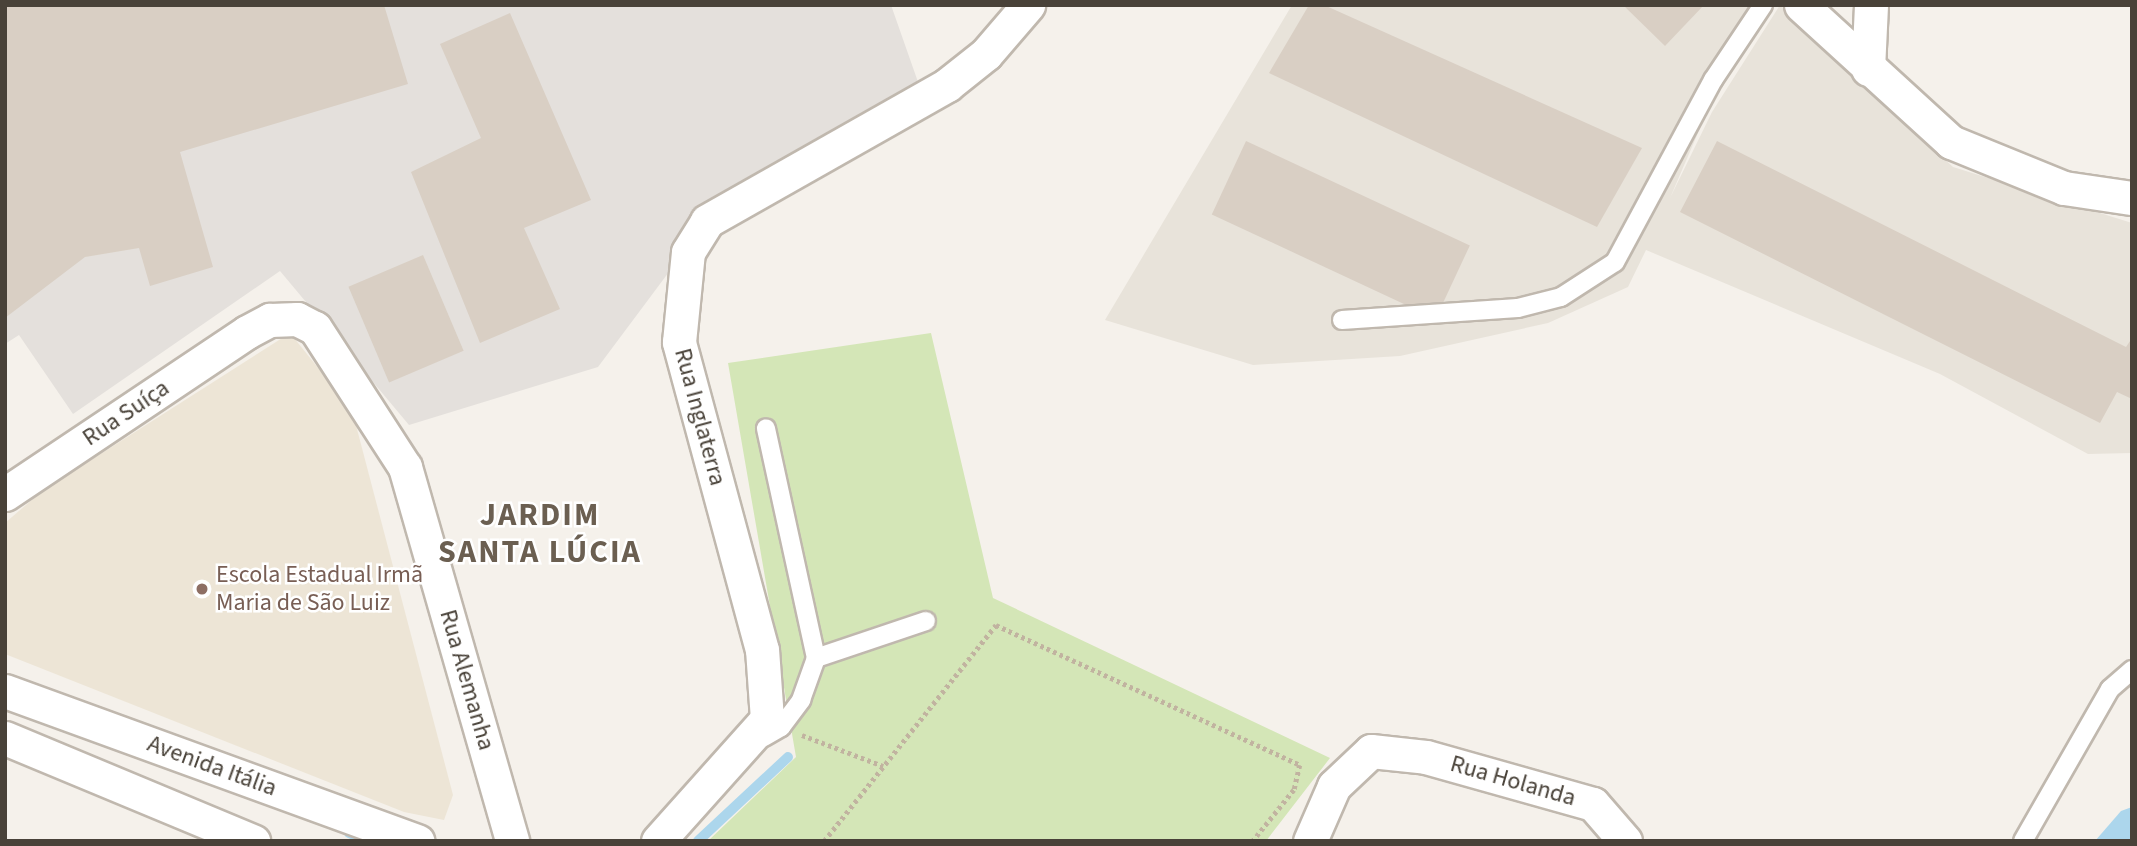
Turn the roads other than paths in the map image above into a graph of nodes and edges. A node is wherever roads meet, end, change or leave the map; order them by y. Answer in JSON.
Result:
{"nodes":[{"id":1,"x":1028,"y":5,"type":"edge"},
{"id":2,"x":1763,"y":5,"type":"edge"},
{"id":3,"x":1801,"y":5,"type":"edge"},
{"id":4,"x":1871,"y":5,"type":"edge"},
{"id":5,"x":1868,"y":69,"type":"junction"},
{"id":6,"x":2132,"y":198,"type":"edge"},
{"id":7,"x":1342,"y":320,"type":"dead end"},
{"id":8,"x":247,"y":332,"type":"joint"},
{"id":9,"x":766,"y":428,"type":"dead end"},
{"id":10,"x":5,"y":494,"type":"edge"},
{"id":11,"x":926,"y":621,"type":"dead end"},
{"id":12,"x":816,"y":658,"type":"junction"},
{"id":13,"x":2132,"y":670,"type":"edge"},
{"id":14,"x":5,"y":691,"type":"edge"},
{"id":15,"x":5,"y":738,"type":"edge"},
{"id":16,"x":749,"y":746,"type":"junction"},
{"id":17,"x":253,"y":841,"type":"edge"},
{"id":18,"x":418,"y":841,"type":"edge"},
{"id":19,"x":512,"y":841,"type":"edge"},
{"id":20,"x":659,"y":841,"type":"edge"},
{"id":21,"x":1310,"y":841,"type":"edge"},
{"id":22,"x":1625,"y":841,"type":"edge"},
{"id":23,"x":2024,"y":841,"type":"edge"}],
"edges":[{"from":1,"to":16,"type":"street","name":"Rua Inglaterra"},
{"from":2,"to":7,"type":"lane"},
{"from":3,"to":5,"type":"street"},
{"from":4,"to":5,"type":"street"},
{"from":5,"to":6,"type":"street"},
{"from":8,"to":10,"type":"street","name":"Rua Suíça"},
{"from":8,"to":19,"type":"street","name":"Rua Alemanha"},
{"from":9,"to":12,"type":"lane"},
{"from":11,"to":12,"type":"lane"},
{"from":12,"to":16,"type":"lane"},
{"from":13,"to":23,"type":"lane"},
{"from":14,"to":18,"type":"street","name":"Avenida Itália"},
{"from":15,"to":17,"type":"street","name":"Avenida Itália"},
{"from":16,"to":20,"type":"street","name":"Rua Inglaterra"},
{"from":21,"to":22,"type":"street","name":"Rua Holanda"}]}
